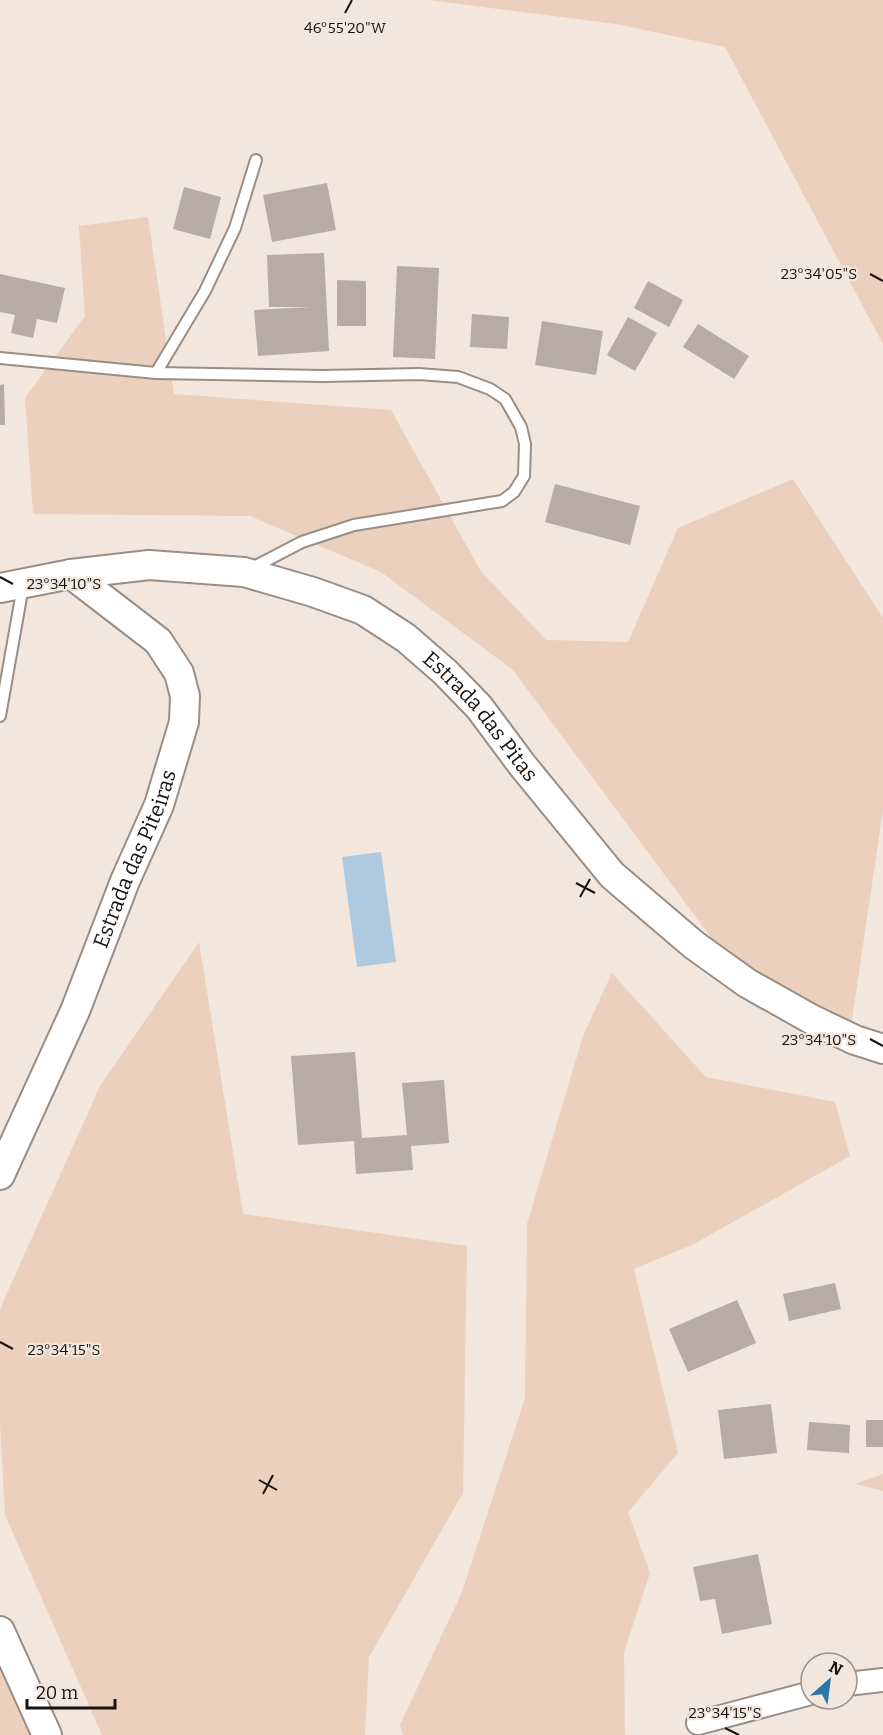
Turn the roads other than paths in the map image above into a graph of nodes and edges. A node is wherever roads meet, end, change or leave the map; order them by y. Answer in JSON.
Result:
{"nodes":[{"id":1,"x":256,"y":160,"type":"dead end"},
{"id":2,"x":0,"y":358,"type":"edge"},
{"id":3,"x":156,"y":373,"type":"junction"},
{"id":4,"x":244,"y":572,"type":"junction"},
{"id":5,"x":71,"y":574,"type":"junction"},
{"id":6,"x":12,"y":585,"type":"edge"},
{"id":7,"x":0,"y":716,"type":"edge"},
{"id":8,"x":883,"y":1049,"type":"edge"},
{"id":9,"x":0,"y":1175,"type":"edge"},
{"id":10,"x":0,"y":1631,"type":"edge"},
{"id":11,"x":883,"y":1680,"type":"edge"},
{"id":12,"x":859,"y":1683,"type":"edge"},
{"id":13,"x":799,"y":1697,"type":"edge"},
{"id":14,"x":698,"y":1722,"type":"dead end"},
{"id":15,"x":47,"y":1735,"type":"edge"}],
"edges":[{"from":1,"to":3,"type":"lane"},
{"from":2,"to":3,"type":"lane"},
{"from":3,"to":4,"type":"lane"},
{"from":4,"to":5,"type":"street","name":"Estrada das Pitas"},
{"from":4,"to":8,"type":"street","name":"Estrada das Pitas"},
{"from":5,"to":6,"type":"street","name":"Estrada das Pitas"},
{"from":5,"to":9,"type":"street","name":"Estrada das Piteiras"},
{"from":6,"to":7,"type":"lane"},
{"from":10,"to":15,"type":"street"},
{"from":11,"to":12,"type":"street"},
{"from":13,"to":14,"type":"street"}]}
